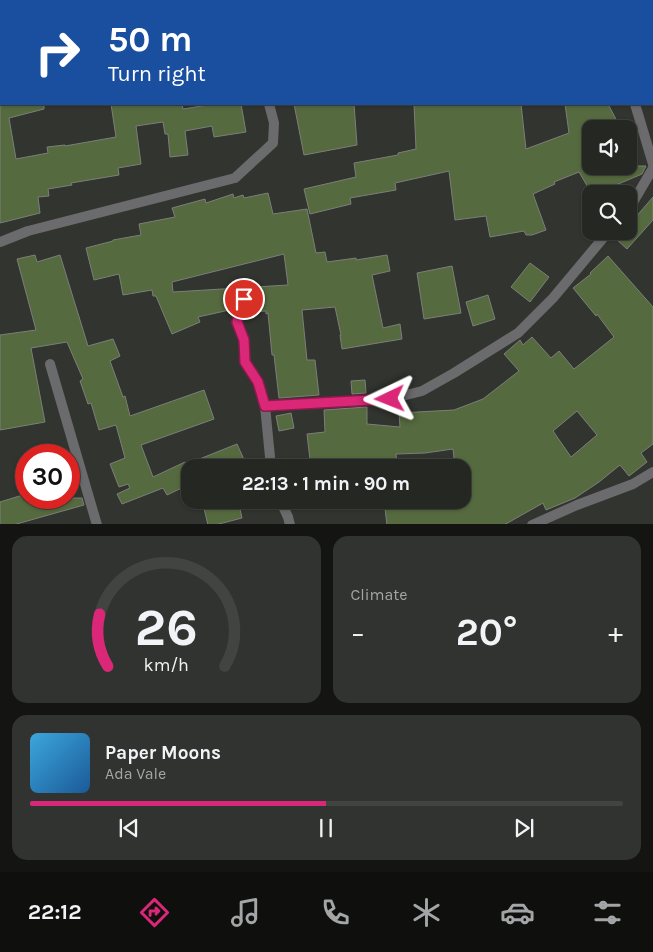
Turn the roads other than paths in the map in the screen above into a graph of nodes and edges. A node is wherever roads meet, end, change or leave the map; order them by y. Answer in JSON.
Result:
{"nodes":[{"id":1,"x":269,"y":105,"type":"edge"},
{"id":2,"x":635,"y":105,"type":"edge"},
{"id":3,"x":653,"y":164,"type":"edge"},
{"id":4,"x":653,"y":168,"type":"edge"},
{"id":5,"x":637,"y":195,"type":"edge"},
{"id":6,"x":601,"y":240,"type":"edge"},
{"id":7,"x":0,"y":242,"type":"edge"},
{"id":8,"x":244,"y":299,"type":"dead end"},
{"id":9,"x":50,"y":364,"type":"dead end"},
{"id":10,"x":265,"y":406,"type":"junction"},
{"id":11,"x":270,"y":459,"type":"edge"},
{"id":12,"x":653,"y":472,"type":"edge"},
{"id":13,"x":284,"y":509,"type":"edge"},
{"id":14,"x":97,"y":524,"type":"edge"},
{"id":15,"x":290,"y":524,"type":"edge"},
{"id":16,"x":532,"y":524,"type":"edge"}],
"edges":[{"from":1,"to":7,"type":"street"},
{"from":2,"to":3,"type":"street"},
{"from":4,"to":5,"type":"street"},
{"from":6,"to":10,"type":"street"},
{"from":8,"to":10,"type":"street"},
{"from":9,"to":14,"type":"street"},
{"from":10,"to":11,"type":"street"},
{"from":12,"to":16,"type":"street"},
{"from":13,"to":15,"type":"street"}]}
